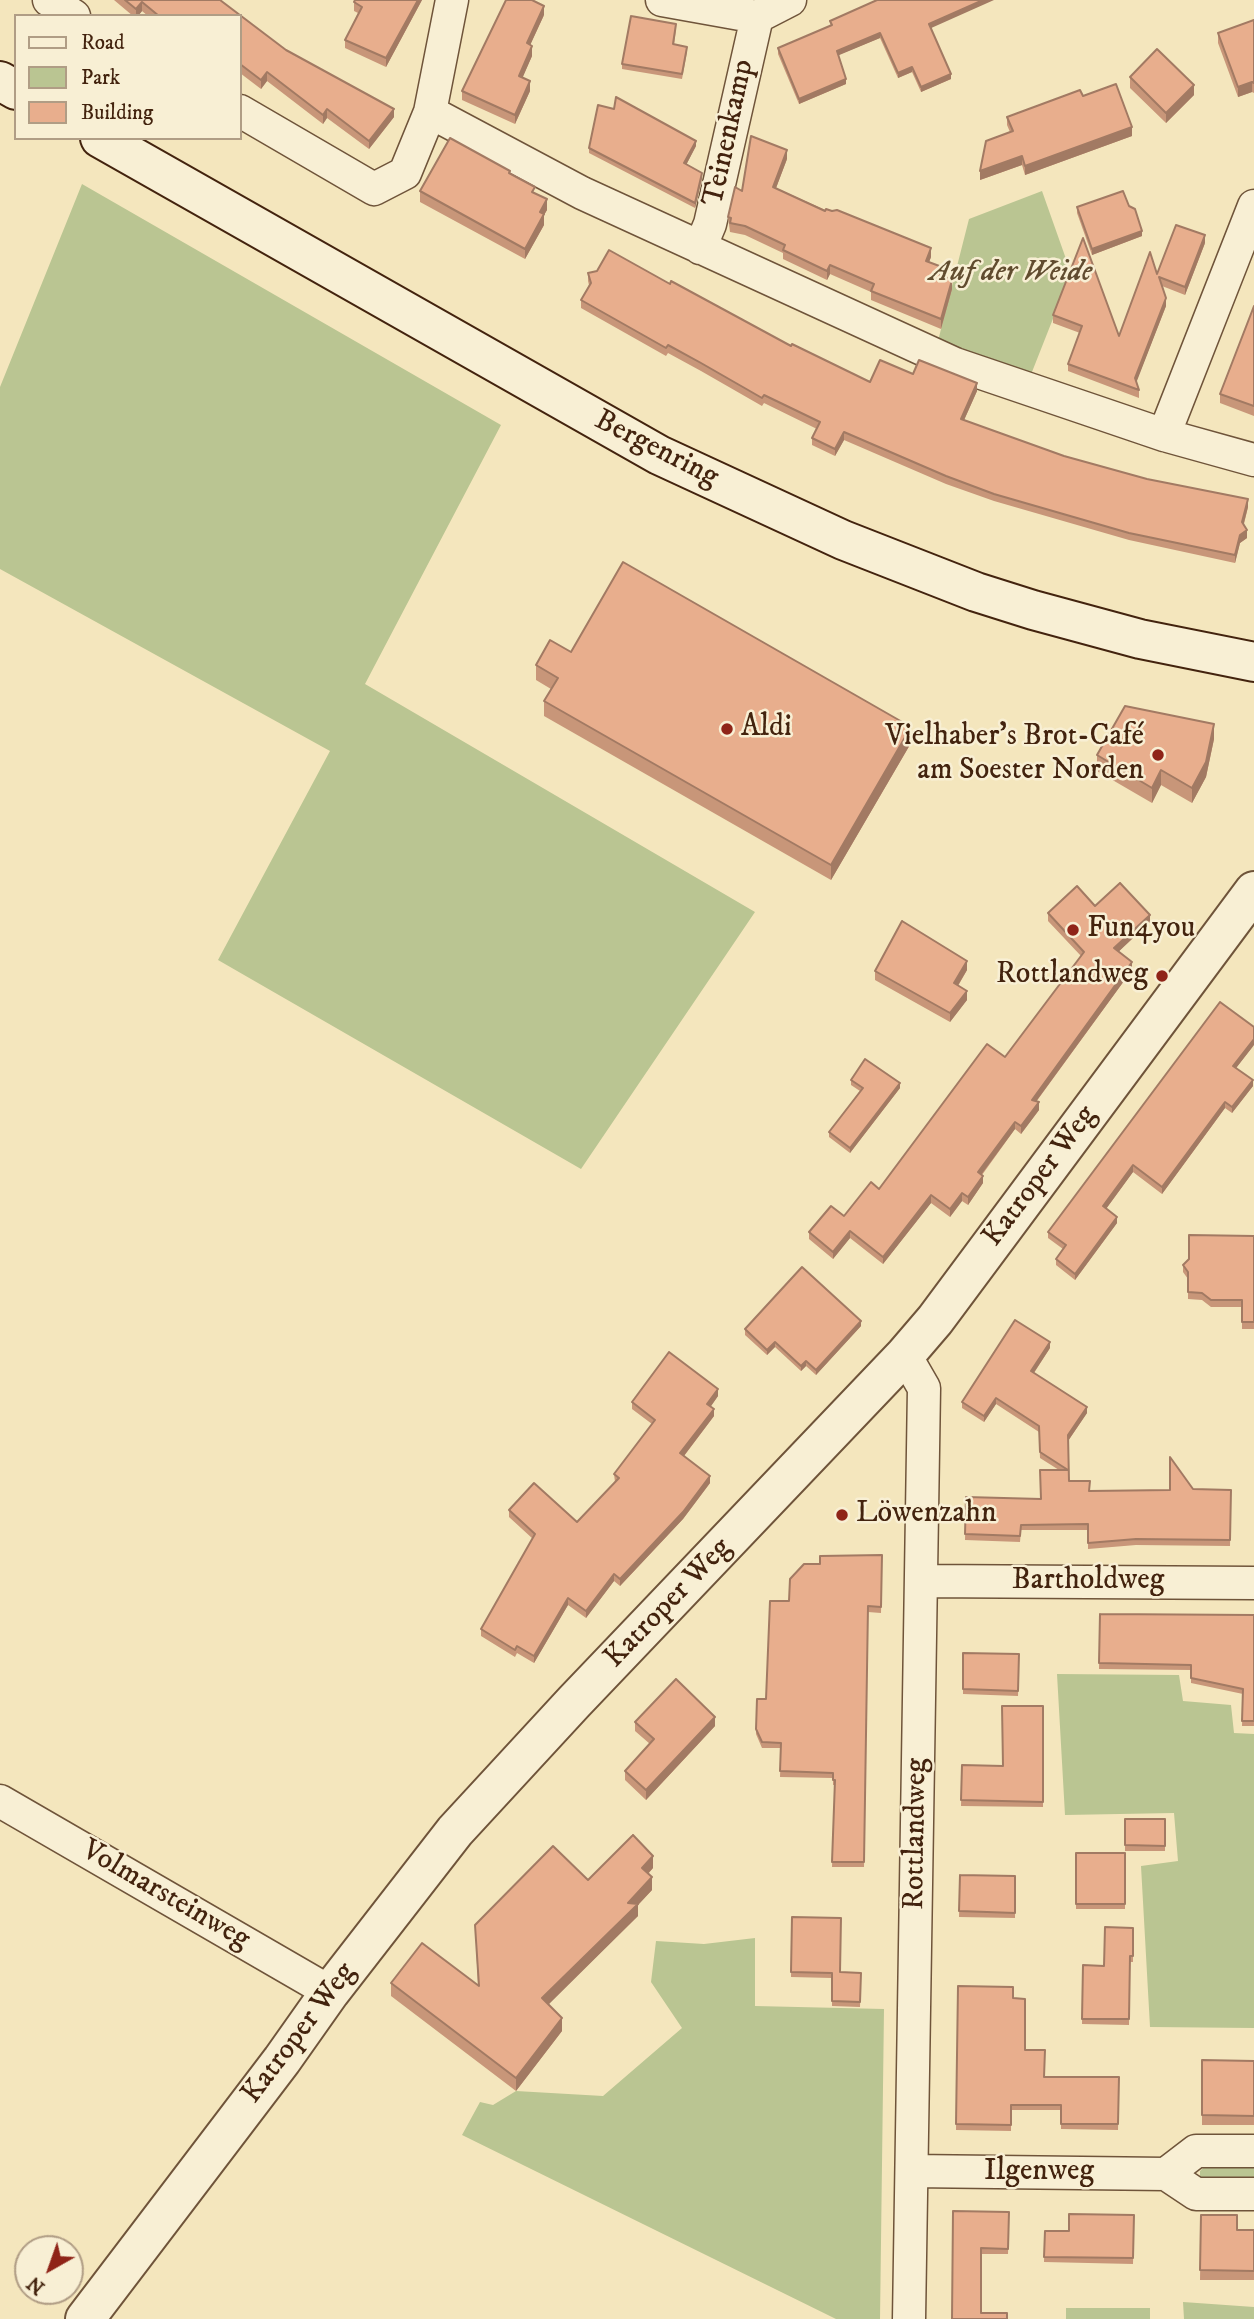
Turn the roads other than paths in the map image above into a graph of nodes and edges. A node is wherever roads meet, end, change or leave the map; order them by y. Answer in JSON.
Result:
{"nodes":[{"id":1,"x":452,"y":0,"type":"edge"},
{"id":2,"x":662,"y":0,"type":"edge"},
{"id":3,"x":790,"y":0,"type":"edge"},
{"id":4,"x":757,"y":17,"type":"junction"},
{"id":5,"x":242,"y":112,"type":"edge"},
{"id":6,"x":430,"y":112,"type":"junction"},
{"id":7,"x":104,"y":140,"type":"edge"},
{"id":8,"x":1254,"y":206,"type":"edge"},
{"id":9,"x":700,"y":248,"type":"junction"},
{"id":10,"x":1164,"y":435,"type":"junction"},
{"id":11,"x":1254,"y":460,"type":"edge"},
{"id":12,"x":1254,"y":662,"type":"edge"},
{"id":13,"x":1254,"y":891,"type":"edge"},
{"id":14,"x":905,"y":1355,"type":"junction"},
{"id":15,"x":921,"y":1581,"type":"junction"},
{"id":16,"x":1254,"y":1583,"type":"edge"},
{"id":17,"x":0,"y":1801,"type":"edge"},
{"id":18,"x":330,"y":1992,"type":"junction"},
{"id":19,"x":1254,"y":2151,"type":"edge"},
{"id":20,"x":912,"y":2171,"type":"junction"},
{"id":21,"x":1166,"y":2174,"type":"junction"},
{"id":22,"x":1254,"y":2194,"type":"edge"},
{"id":23,"x":85,"y":2319,"type":"edge"},
{"id":24,"x":909,"y":2319,"type":"edge"}],
"edges":[{"from":1,"to":6,"type":"street"},
{"from":2,"to":4,"type":"street","name":"Teinenkamp"},
{"from":3,"to":4,"type":"street"},
{"from":4,"to":9,"type":"street","name":"Teinenkamp"},
{"from":5,"to":6,"type":"street"},
{"from":6,"to":9,"type":"street"},
{"from":7,"to":12,"type":"street","name":"Bergenring"},
{"from":8,"to":10,"type":"street"},
{"from":9,"to":10,"type":"street"},
{"from":10,"to":11,"type":"street"},
{"from":13,"to":14,"type":"street","name":"Katroper Weg"},
{"from":14,"to":15,"type":"street","name":"Rottlandweg"},
{"from":14,"to":18,"type":"street","name":"Katroper Weg"},
{"from":15,"to":16,"type":"street","name":"Bartholdweg"},
{"from":15,"to":20,"type":"street","name":"Rottlandweg"},
{"from":17,"to":18,"type":"street","name":"Volmarsteinweg"},
{"from":18,"to":23,"type":"street","name":"Katroper Weg"},
{"from":19,"to":21,"type":"street"},
{"from":20,"to":21,"type":"street","name":"Ilgenweg"},
{"from":20,"to":24,"type":"street","name":"Rottlandweg"},
{"from":21,"to":22,"type":"street"}]}
